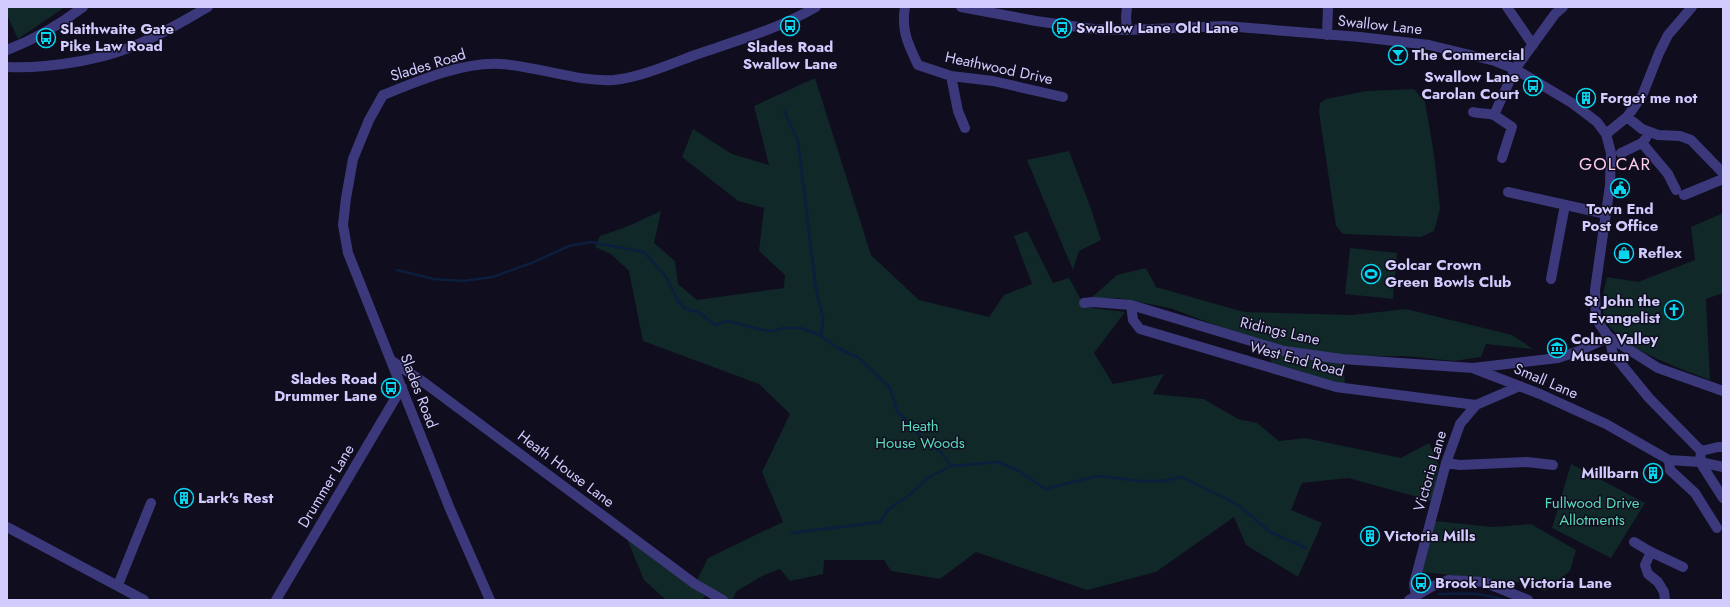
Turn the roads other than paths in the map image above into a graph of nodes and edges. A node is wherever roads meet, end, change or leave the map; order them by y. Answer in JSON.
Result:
{"nodes":[{"id":1,"x":83,"y":7,"type":"edge"},
{"id":2,"x":208,"y":7,"type":"edge"},
{"id":3,"x":816,"y":7,"type":"edge"},
{"id":4,"x":904,"y":7,"type":"edge"},
{"id":5,"x":961,"y":7,"type":"edge"},
{"id":6,"x":1127,"y":7,"type":"edge"},
{"id":7,"x":1328,"y":7,"type":"edge"},
{"id":8,"x":1507,"y":7,"type":"edge"},
{"id":9,"x":1563,"y":7,"type":"edge"},
{"id":10,"x":1692,"y":7,"type":"edge"},
{"id":11,"x":195,"y":10,"type":"edge"},
{"id":12,"x":1128,"y":30,"type":"junction"},
{"id":13,"x":1326,"y":35,"type":"junction"},
{"id":14,"x":1533,"y":44,"type":"junction"},
{"id":15,"x":7,"y":50,"type":"edge"},
{"id":16,"x":7,"y":67,"type":"edge"},
{"id":17,"x":1516,"y":69,"type":"junction"},
{"id":18,"x":951,"y":76,"type":"junction"},
{"id":19,"x":1063,"y":97,"type":"dead end"},
{"id":20,"x":1473,"y":112,"type":"dead end"},
{"id":21,"x":1494,"y":115,"type":"junction"},
{"id":22,"x":1627,"y":117,"type":"junction"},
{"id":23,"x":965,"y":128,"type":"dead end"},
{"id":24,"x":1651,"y":132,"type":"junction"},
{"id":25,"x":1606,"y":134,"type":"junction"},
{"id":26,"x":1642,"y":143,"type":"junction"},
{"id":27,"x":1621,"y":154,"type":"dead end"},
{"id":28,"x":1502,"y":158,"type":"dead end"},
{"id":29,"x":1723,"y":173,"type":"edge"},
{"id":30,"x":1723,"y":178,"type":"edge"},
{"id":31,"x":1508,"y":192,"type":"dead end"},
{"id":32,"x":1565,"y":205,"type":"junction"},
{"id":33,"x":1606,"y":214,"type":"junction"},
{"id":34,"x":1551,"y":278,"type":"dead end"},
{"id":35,"x":1084,"y":303,"type":"dead end"},
{"id":36,"x":1131,"y":304,"type":"junction"},
{"id":37,"x":1609,"y":337,"type":"junction"},
{"id":38,"x":392,"y":361,"type":"junction"},
{"id":39,"x":1473,"y":368,"type":"junction"},
{"id":40,"x":1520,"y":386,"type":"junction"},
{"id":41,"x":402,"y":387,"type":"junction"},
{"id":42,"x":1723,"y":391,"type":"edge"},
{"id":43,"x":1476,"y":405,"type":"junction"},
{"id":44,"x":1723,"y":447,"type":"edge"},
{"id":45,"x":1701,"y":451,"type":"junction"},
{"id":46,"x":1669,"y":460,"type":"junction"},
{"id":47,"x":1700,"y":462,"type":"junction"},
{"id":48,"x":1446,"y":463,"type":"junction"},
{"id":49,"x":1553,"y":464,"type":"dead end"},
{"id":50,"x":1723,"y":467,"type":"edge"},
{"id":51,"x":1723,"y":498,"type":"edge"},
{"id":52,"x":151,"y":503,"type":"dead end"},
{"id":53,"x":7,"y":527,"type":"edge"},
{"id":54,"x":1717,"y":528,"type":"dead end"},
{"id":55,"x":1634,"y":542,"type":"dead end"},
{"id":56,"x":1651,"y":552,"type":"junction"},
{"id":57,"x":1682,"y":567,"type":"dead end"},
{"id":58,"x":118,"y":585,"type":"junction"},
{"id":59,"x":1412,"y":598,"type":"edge"},
{"id":60,"x":144,"y":600,"type":"edge"},
{"id":61,"x":276,"y":600,"type":"edge"},
{"id":62,"x":490,"y":600,"type":"edge"},
{"id":63,"x":723,"y":600,"type":"edge"},
{"id":64,"x":1528,"y":600,"type":"edge"},
{"id":65,"x":1665,"y":600,"type":"edge"}],
"edges":[{"from":1,"to":15,"type":"street"},
{"from":2,"to":11,"type":"street"},
{"from":3,"to":38,"type":"street","name":"Slades Road"},
{"from":4,"to":18,"type":"street","name":"Heathwood Drive"},
{"from":5,"to":12,"type":"street","name":"Swallow Lane"},
{"from":6,"to":12,"type":"street"},
{"from":7,"to":13,"type":"street"},
{"from":8,"to":14,"type":"street"},
{"from":9,"to":14,"type":"street"},
{"from":10,"to":22,"type":"street"},
{"from":11,"to":16,"type":"street"},
{"from":12,"to":13,"type":"street","name":"Swallow Lane"},
{"from":13,"to":17,"type":"street","name":"Swallow Lane"},
{"from":14,"to":17,"type":"street"},
{"from":17,"to":21,"type":"street"},
{"from":17,"to":25,"type":"street","name":"Swallow Lane"},
{"from":18,"to":19,"type":"street","name":"Heathwood Drive"},
{"from":18,"to":23,"type":"street"},
{"from":20,"to":21,"type":"street"},
{"from":21,"to":28,"type":"street"},
{"from":22,"to":24,"type":"street"},
{"from":22,"to":25,"type":"street"},
{"from":24,"to":26,"type":"street"},
{"from":24,"to":29,"type":"street"},
{"from":25,"to":33,"type":"street"},
{"from":26,"to":27,"type":"street"},
{"from":26,"to":30,"type":"street"},
{"from":31,"to":32,"type":"street"},
{"from":32,"to":33,"type":"street"},
{"from":32,"to":34,"type":"street"},
{"from":33,"to":37,"type":"street"},
{"from":35,"to":36,"type":"street","name":"Ridings Lane"},
{"from":36,"to":39,"type":"street","name":"Ridings Lane"},
{"from":36,"to":43,"type":"street","name":"West End Road"},
{"from":37,"to":39,"type":"street"},
{"from":37,"to":42,"type":"street"},
{"from":37,"to":45,"type":"street"},
{"from":38,"to":41,"type":"street","name":"Slades Road"},
{"from":38,"to":63,"type":"street","name":"Heath House Lane"},
{"from":39,"to":40,"type":"street","name":"Small Lane"},
{"from":40,"to":43,"type":"street","name":"Victoria Lane"},
{"from":40,"to":46,"type":"street","name":"Small Lane"},
{"from":41,"to":61,"type":"street","name":"Drummer Lane"},
{"from":41,"to":62,"type":"street","name":"Slades Road"},
{"from":43,"to":48,"type":"street","name":"Victoria Lane"},
{"from":44,"to":45,"type":"street"},
{"from":45,"to":47,"type":"street"},
{"from":46,"to":47,"type":"street"},
{"from":46,"to":54,"type":"street"},
{"from":47,"to":50,"type":"street"},
{"from":47,"to":51,"type":"street"},
{"from":48,"to":49,"type":"street"},
{"from":48,"to":59,"type":"street","name":"Victoria Lane"},
{"from":52,"to":58,"type":"street"},
{"from":53,"to":58,"type":"street"},
{"from":55,"to":56,"type":"street"},
{"from":56,"to":57,"type":"street"},
{"from":56,"to":65,"type":"street"},
{"from":58,"to":60,"type":"street"},
{"from":59,"to":64,"type":"street"}]}
